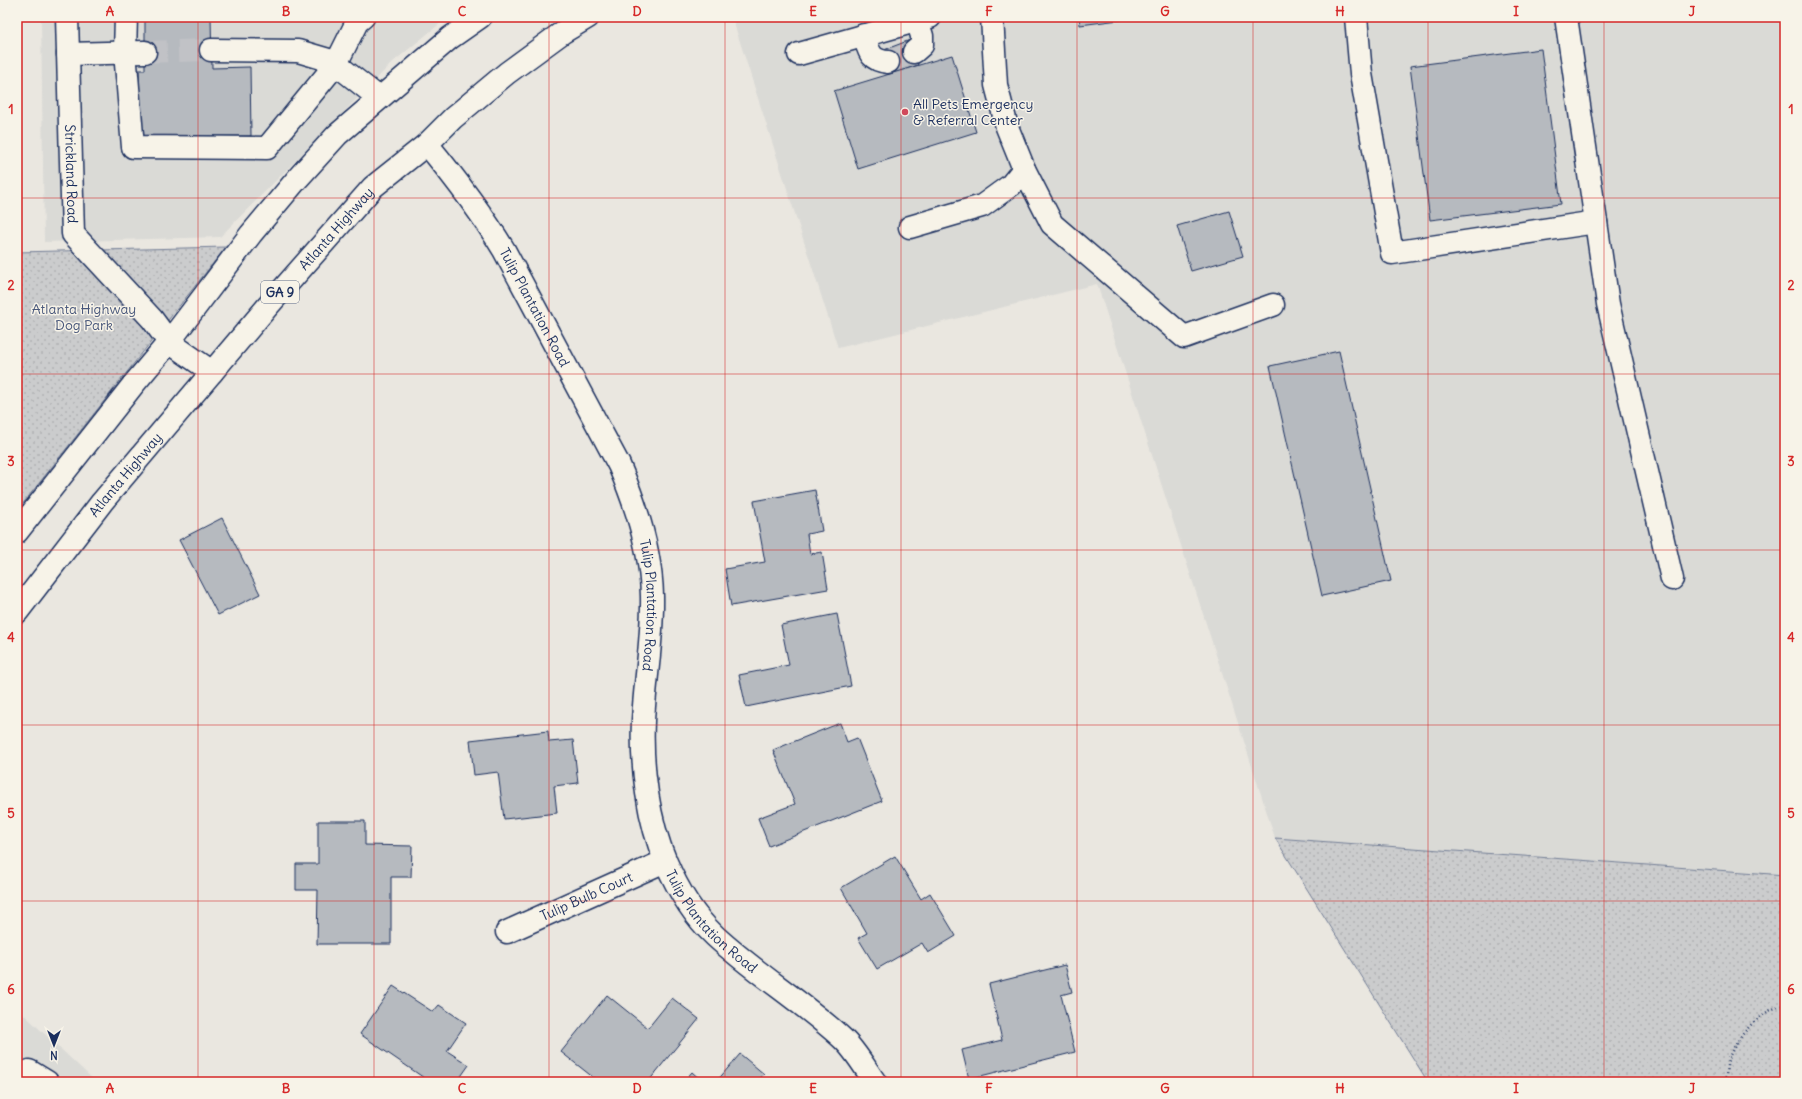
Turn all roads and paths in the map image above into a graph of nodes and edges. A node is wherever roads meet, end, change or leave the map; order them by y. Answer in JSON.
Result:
{"nodes":[{"id":1,"x":67,"y":17,"type":"edge"},
{"id":2,"x":126,"y":17,"type":"edge"},
{"id":3,"x":363,"y":17,"type":"edge"},
{"id":4,"x":480,"y":17,"type":"edge"},
{"id":5,"x":588,"y":17,"type":"edge"},
{"id":6,"x":992,"y":17,"type":"edge"},
{"id":7,"x":1356,"y":17,"type":"edge"},
{"id":8,"x":1566,"y":17,"type":"edge"},
{"id":9,"x":923,"y":19,"type":"edge"},
{"id":10,"x":864,"y":35,"type":"junction"},
{"id":11,"x":211,"y":50,"type":"tunnel mouth"},
{"id":12,"x":135,"y":52,"type":"junction"},
{"id":13,"x":914,"y":52,"type":"tunnel mouth"},
{"id":14,"x":68,"y":54,"type":"junction"},
{"id":15,"x":799,"y":54,"type":"dead end"},
{"id":16,"x":888,"y":62,"type":"tunnel mouth"},
{"id":17,"x":336,"y":64,"type":"junction"},
{"id":18,"x":379,"y":98,"type":"junction"},
{"id":19,"x":428,"y":144,"type":"junction"},
{"id":20,"x":1024,"y":168,"type":"junction"},
{"id":21,"x":1596,"y":222,"type":"junction"},
{"id":22,"x":910,"y":227,"type":"dead end"},
{"id":23,"x":1273,"y":305,"type":"dead end"},
{"id":24,"x":169,"y":342,"type":"junction"},
{"id":25,"x":212,"y":372,"type":"junction"},
{"id":26,"x":17,"y":532,"type":"edge"},
{"id":27,"x":1672,"y":580,"type":"dead end"},
{"id":28,"x":17,"y":612,"type":"edge"},
{"id":29,"x":666,"y":861,"type":"junction"},
{"id":30,"x":507,"y":932,"type":"dead end"},
{"id":31,"x":1785,"y":1005,"type":"edge"},
{"id":32,"x":19,"y":1082,"type":"edge"},
{"id":33,"x":47,"y":1082,"type":"edge"},
{"id":34,"x":875,"y":1082,"type":"edge"},
{"id":35,"x":1726,"y":1082,"type":"edge"}],
"edges":[{"from":1,"to":14,"type":"street","name":"Strickland Road"},
{"from":2,"to":12,"type":"street"},
{"from":3,"to":17,"type":"street"},
{"from":4,"to":18,"type":"street"},
{"from":5,"to":19,"type":"street","name":"Atlanta Highway","number":"GA 9"},
{"from":6,"to":20,"type":"street"},
{"from":7,"to":21,"type":"street"},
{"from":8,"to":21,"type":"street"},
{"from":9,"to":10,"type":"street"},
{"from":9,"to":13,"type":"street"},
{"from":10,"to":15,"type":"street"},
{"from":10,"to":16,"type":"street"},
{"from":11,"to":17,"type":"street"},
{"from":12,"to":14,"type":"street"},
{"from":12,"to":17,"type":"street"},
{"from":14,"to":24,"type":"street","name":"Strickland Road"},
{"from":17,"to":18,"type":"street"},
{"from":18,"to":24,"type":"street"},
{"from":19,"to":25,"type":"street","name":"Atlanta Highway","number":"GA 9"},
{"from":19,"to":29,"type":"street","name":"Tulip Plantation Road"},
{"from":20,"to":22,"type":"street"},
{"from":20,"to":23,"type":"street"},
{"from":21,"to":27,"type":"street"},
{"from":24,"to":25,"type":"street","name":"Strickland Road"},
{"from":24,"to":26,"type":"street"},
{"from":25,"to":28,"type":"street","name":"Atlanta Highway","number":"GA 9"},
{"from":29,"to":30,"type":"street","name":"Tulip Bulb Court"},
{"from":29,"to":34,"type":"street","name":"Tulip Plantation Road"},
{"from":31,"to":35,"type":"path"},
{"from":32,"to":33,"type":"street"}]}
